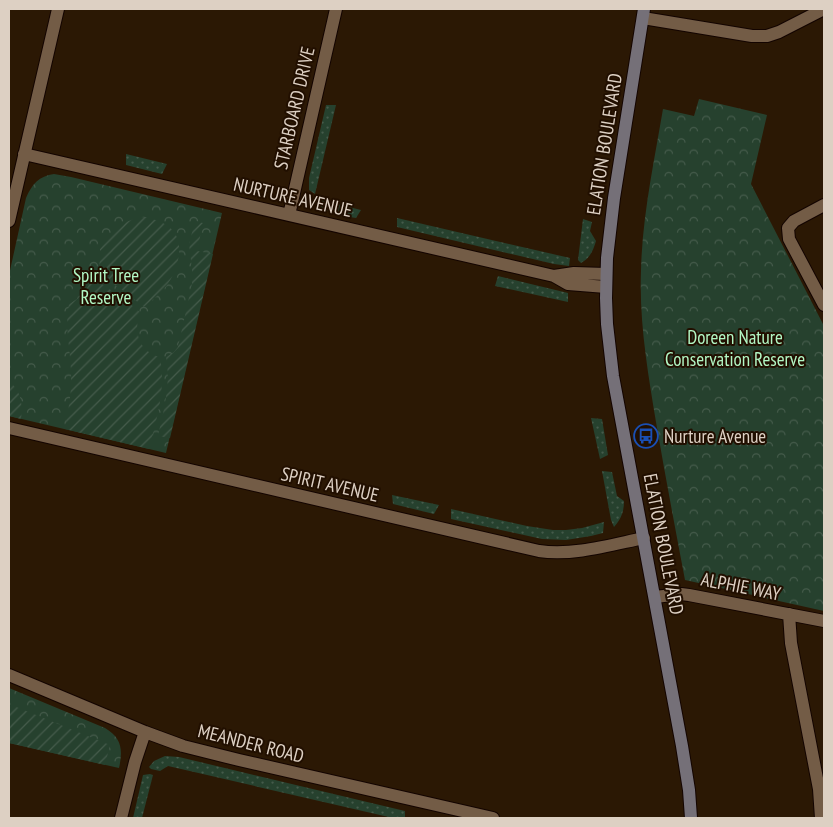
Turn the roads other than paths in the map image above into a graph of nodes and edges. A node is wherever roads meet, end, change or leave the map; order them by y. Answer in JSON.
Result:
{"nodes":[{"id":1,"x":58,"y":9,"type":"edge"},
{"id":2,"x":336,"y":9,"type":"edge"},
{"id":3,"x":824,"y":9,"type":"edge"},
{"id":4,"x":644,"y":13,"type":"edge"},
{"id":5,"x":24,"y":154,"type":"junction"},
{"id":6,"x":824,"y":205,"type":"edge"},
{"id":7,"x":289,"y":215,"type":"junction"},
{"id":8,"x":9,"y":221,"type":"edge"},
{"id":9,"x":606,"y":274,"type":"junction"},
{"id":10,"x":554,"y":276,"type":"junction"},
{"id":11,"x":606,"y":288,"type":"junction"},
{"id":12,"x":824,"y":305,"type":"edge"},
{"id":13,"x":9,"y":428,"type":"edge"},
{"id":14,"x":644,"y":538,"type":"junction"},
{"id":15,"x":655,"y":597,"type":"junction"},
{"id":16,"x":790,"y":614,"type":"junction"},
{"id":17,"x":824,"y":621,"type":"edge"},
{"id":18,"x":9,"y":675,"type":"edge"},
{"id":19,"x":145,"y":732,"type":"junction"},
{"id":20,"x":121,"y":818,"type":"edge"},
{"id":21,"x":493,"y":818,"type":"edge"},
{"id":22,"x":691,"y":818,"type":"edge"},
{"id":23,"x":821,"y":818,"type":"edge"}],
"edges":[{"from":1,"to":5,"type":"street"},
{"from":2,"to":7,"type":"street","name":"STARBOARD DRIVE"},
{"from":3,"to":4,"type":"street"},
{"from":4,"to":9,"type":"street","name":"ELATION BOULEVARD"},
{"from":5,"to":7,"type":"street","name":"NURTURE AVENUE"},
{"from":5,"to":8,"type":"street"},
{"from":6,"to":12,"type":"street"},
{"from":7,"to":10,"type":"street","name":"NURTURE AVENUE"},
{"from":9,"to":10,"type":"street","name":"NURTURE AVENUE"},
{"from":9,"to":11,"type":"street","name":"ELATION BOULEVARD"},
{"from":10,"to":11,"type":"street","name":"NURTURE AVENUE"},
{"from":11,"to":14,"type":"street","name":"ELATION BOULEVARD"},
{"from":13,"to":14,"type":"street","name":"SPIRIT AVENUE"},
{"from":14,"to":15,"type":"street","name":"ELATION BOULEVARD"},
{"from":15,"to":16,"type":"street","name":"ALPHIE WAY"},
{"from":15,"to":22,"type":"street","name":"ELATION BOULEVARD"},
{"from":16,"to":17,"type":"street","name":"ALPHIE WAY"},
{"from":16,"to":23,"type":"street","name":"ALPHIE WAY"},
{"from":18,"to":19,"type":"street","name":"MEANDER ROAD"},
{"from":19,"to":20,"type":"street"},
{"from":19,"to":21,"type":"street","name":"MEANDER ROAD"}]}
